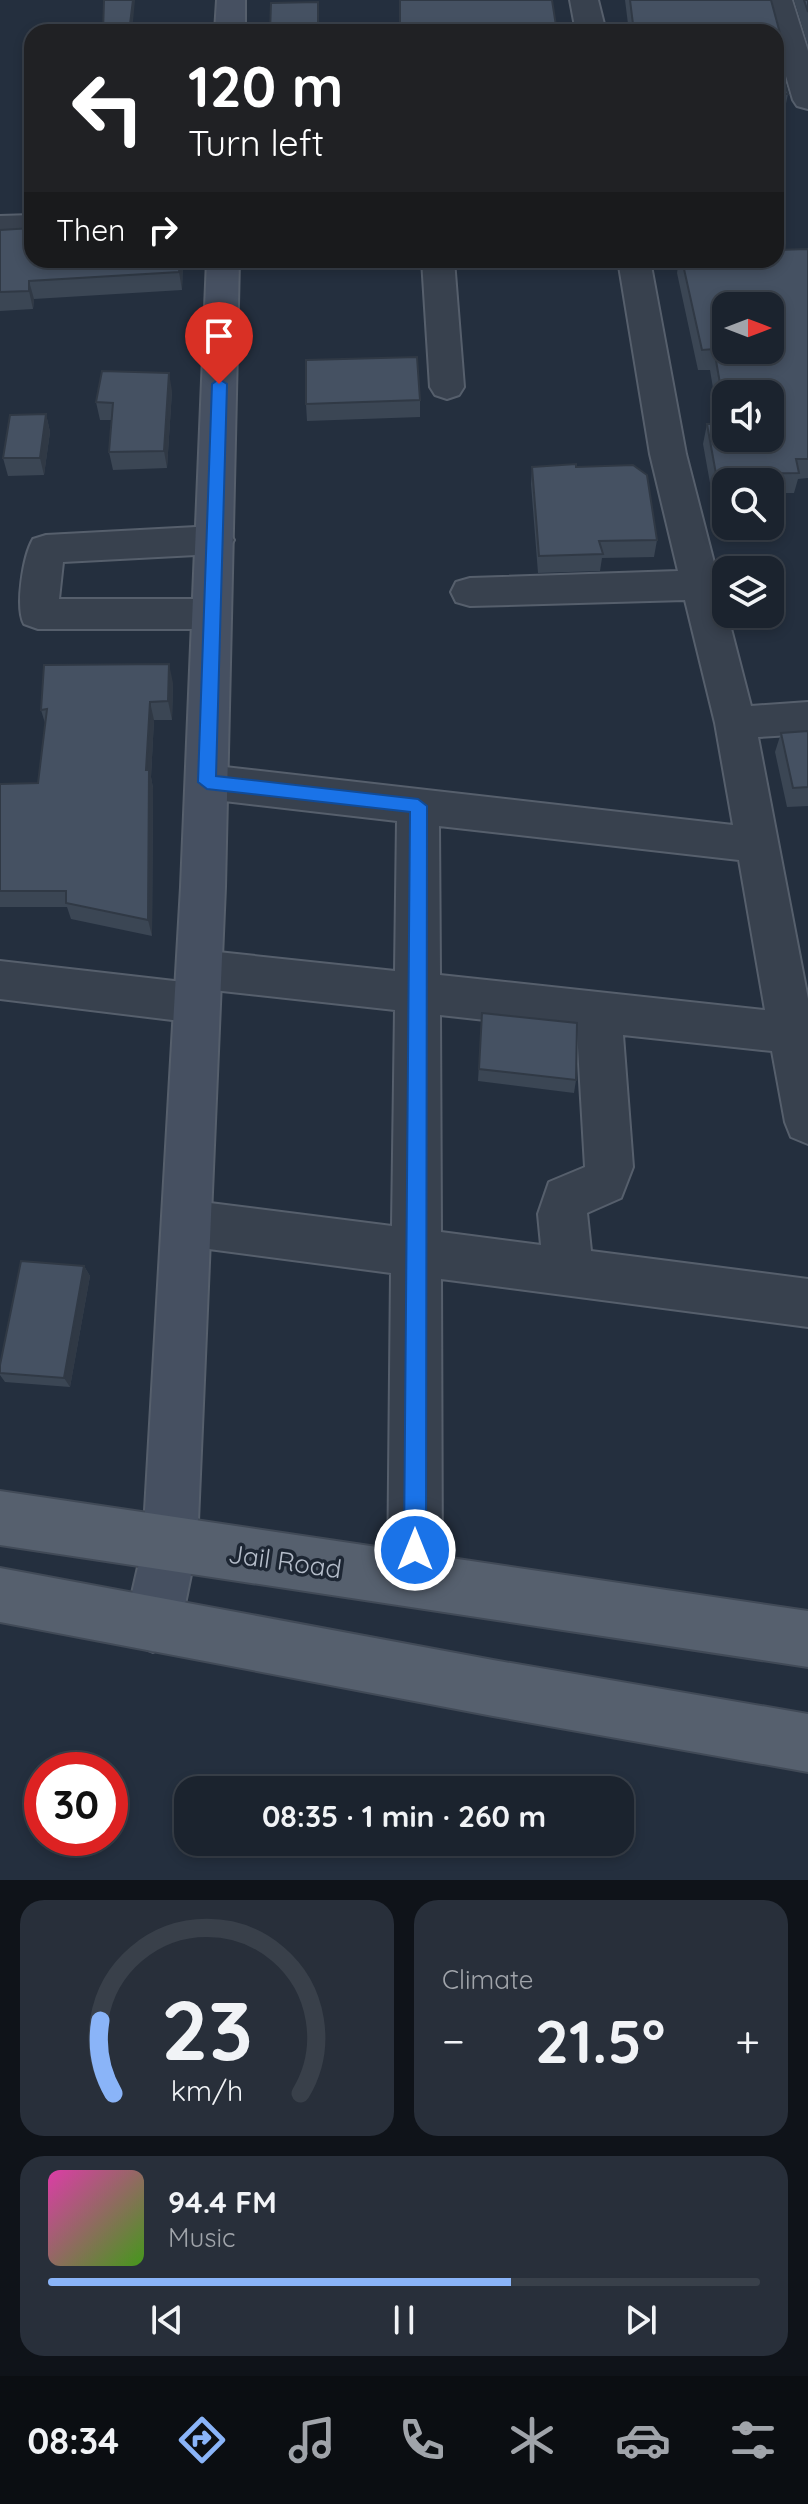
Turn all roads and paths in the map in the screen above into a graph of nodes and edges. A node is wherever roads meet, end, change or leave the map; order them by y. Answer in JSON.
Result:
{"nodes":[{"id":1,"x":231,"y":0,"type":"edge"},
{"id":2,"x":584,"y":0,"type":"edge"},
{"id":3,"x":778,"y":0,"type":"edge"},
{"id":4,"x":230,"y":24,"type":"edge"},
{"id":5,"x":589,"y":24,"type":"edge"},
{"id":6,"x":805,"y":83,"type":"edge"},
{"id":7,"x":24,"y":225,"type":"edge"},
{"id":8,"x":0,"y":226,"type":"edge"},
{"id":9,"x":223,"y":268,"type":"edge"},
{"id":10,"x":439,"y":268,"type":"edge"},
{"id":11,"x":635,"y":268,"type":"edge"},
{"id":12,"x":447,"y":387,"type":"dead end"},
{"id":13,"x":215,"y":540,"type":"junction"},
{"id":14,"x":700,"y":585,"type":"junction"},
{"id":15,"x":470,"y":592,"type":"dead end"},
{"id":16,"x":212,"y":614,"type":"junction"},
{"id":17,"x":808,"y":718,"type":"edge"},
{"id":18,"x":735,"y":723,"type":"junction"},
{"id":19,"x":207,"y":782,"type":"junction"},
{"id":20,"x":418,"y":806,"type":"junction"},
{"id":21,"x":758,"y":845,"type":"junction"},
{"id":22,"x":0,"y":980,"type":"edge"},
{"id":23,"x":198,"y":986,"type":"junction"},
{"id":24,"x":417,"y":992,"type":"junction"},
{"id":25,"x":599,"y":1011,"type":"junction"},
{"id":26,"x":792,"y":1033,"type":"junction"},
{"id":27,"x":808,"y":1122,"type":"edge"},
{"id":28,"x":186,"y":1223,"type":"junction"},
{"id":29,"x":416,"y":1252,"type":"junction"},
{"id":30,"x":569,"y":1270,"type":"junction"},
{"id":31,"x":808,"y":1303,"type":"edge"},
{"id":32,"x":0,"y":1518,"type":"edge"},
{"id":33,"x":170,"y":1545,"type":"junction"},
{"id":34,"x":415,"y":1579,"type":"junction"},
{"id":35,"x":0,"y":1595,"type":"edge"},
{"id":36,"x":153,"y":1624,"type":"junction"},
{"id":37,"x":808,"y":1639,"type":"edge"},
{"id":38,"x":808,"y":1743,"type":"edge"}],
"edges":[{"from":1,"to":4,"type":"street"},
{"from":2,"to":5,"type":"street"},
{"from":3,"to":6,"type":"street"},
{"from":7,"to":8,"type":"street"},
{"from":9,"to":13,"type":"street"},
{"from":10,"to":12,"type":"street"},
{"from":11,"to":14,"type":"street"},
{"from":13,"to":16,"type":"street"},
{"from":13,"to":16,"type":"street"},
{"from":14,"to":15,"type":"street"},
{"from":14,"to":18,"type":"street"},
{"from":16,"to":19,"type":"street"},
{"from":17,"to":18,"type":"street"},
{"from":18,"to":21,"type":"street"},
{"from":19,"to":20,"type":"street"},
{"from":19,"to":23,"type":"street"},
{"from":20,"to":21,"type":"street"},
{"from":20,"to":24,"type":"street"},
{"from":21,"to":26,"type":"street"},
{"from":22,"to":23,"type":"street"},
{"from":23,"to":24,"type":"street"},
{"from":23,"to":28,"type":"street"},
{"from":24,"to":25,"type":"street"},
{"from":24,"to":29,"type":"street"},
{"from":25,"to":26,"type":"street"},
{"from":25,"to":30,"type":"street"},
{"from":26,"to":27,"type":"street"},
{"from":28,"to":29,"type":"street"},
{"from":28,"to":33,"type":"street"},
{"from":29,"to":30,"type":"street"},
{"from":29,"to":34,"type":"street"},
{"from":30,"to":31,"type":"street"},
{"from":32,"to":33,"type":"main road","name":"Jail Road"},
{"from":33,"to":34,"type":"main road","name":"Jail Road"},
{"from":33,"to":36,"type":"street"},
{"from":34,"to":37,"type":"main road","name":"Jail Road"},
{"from":35,"to":36,"type":"main road"},
{"from":36,"to":38,"type":"main road"}]}
